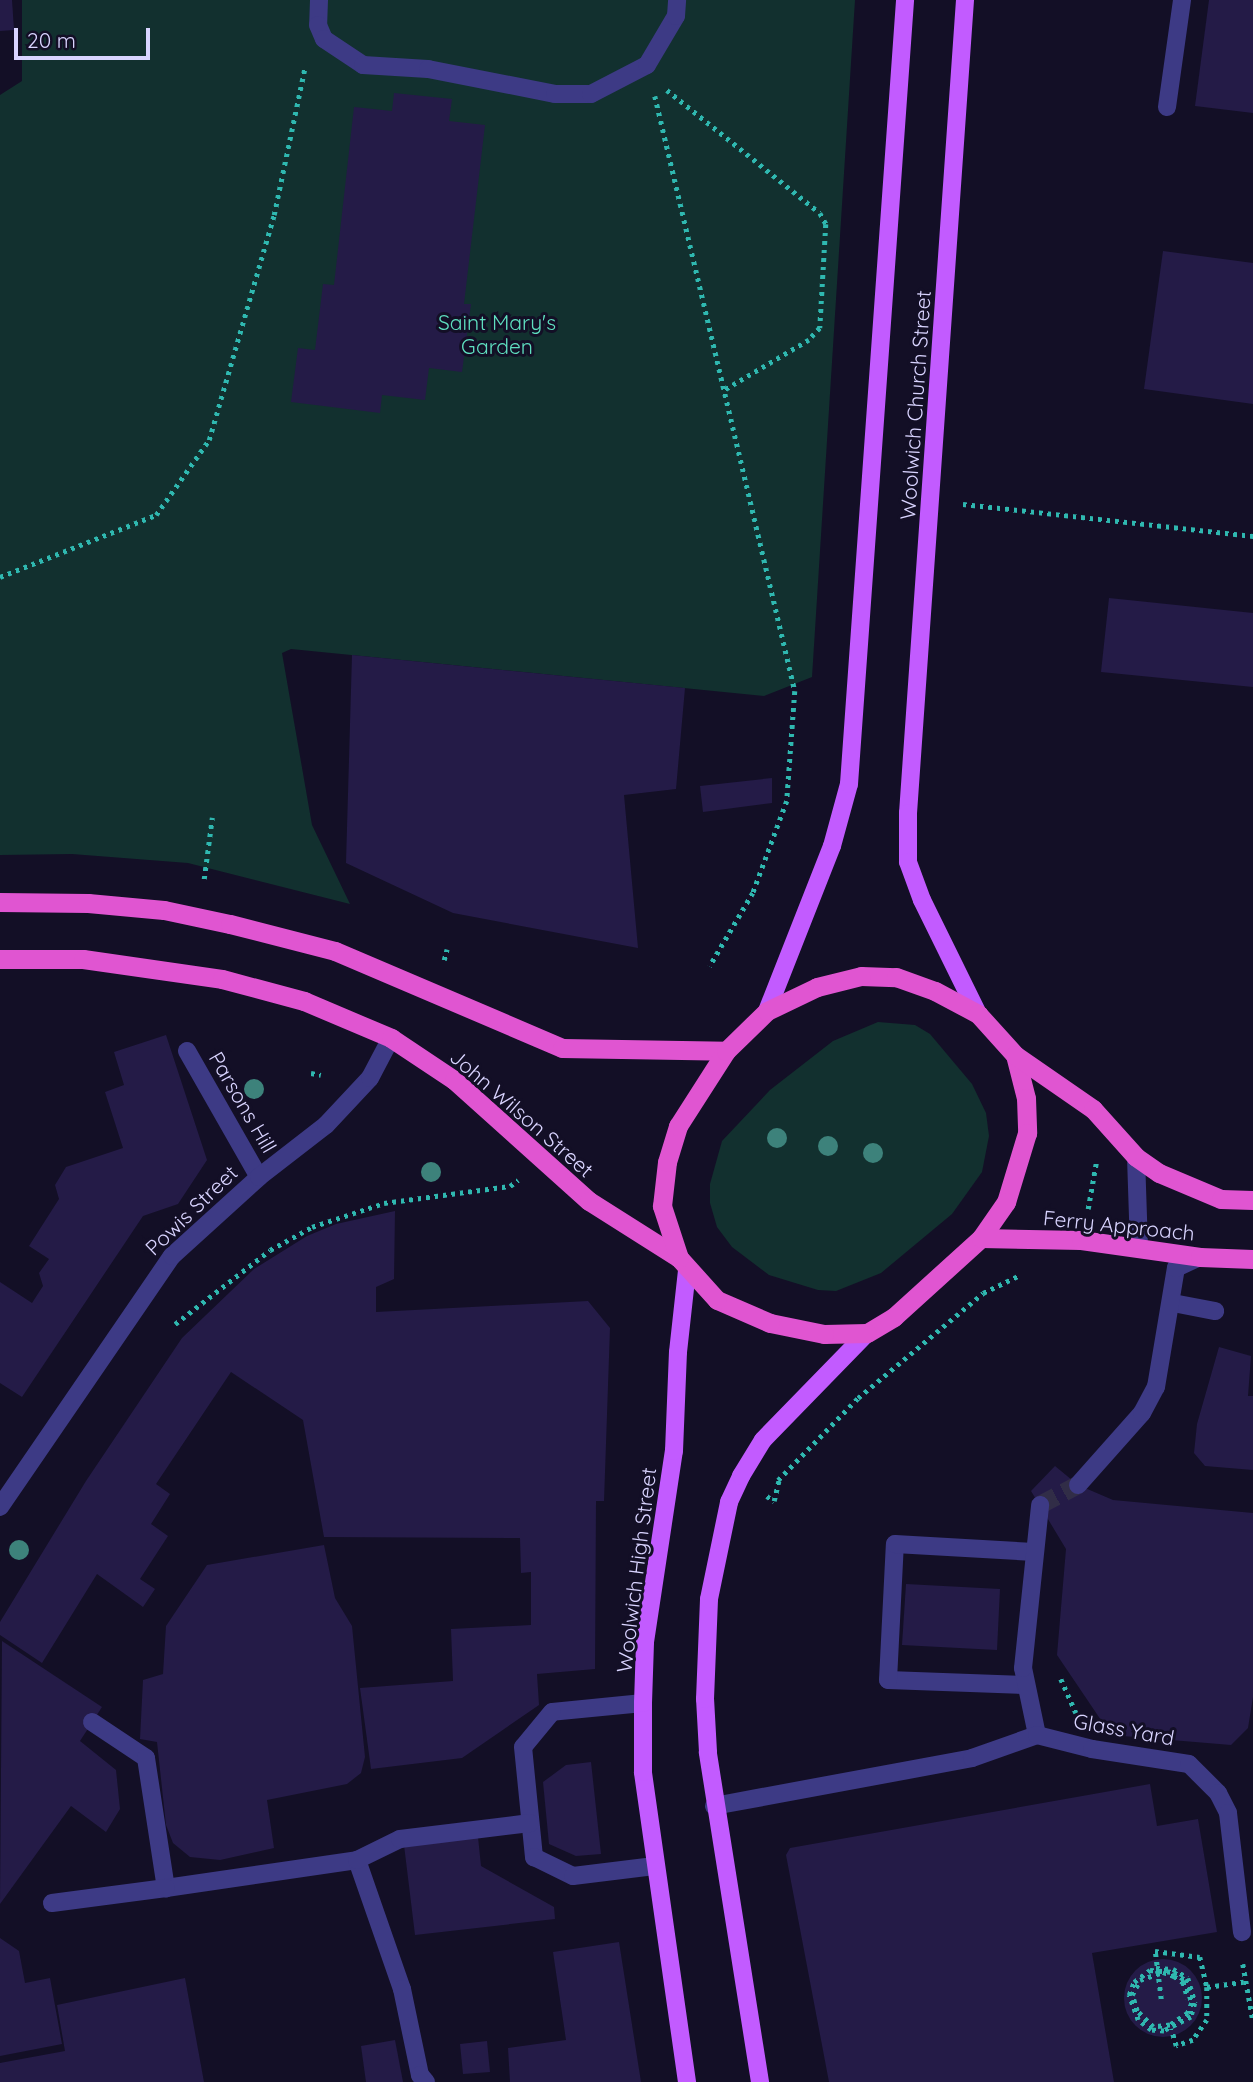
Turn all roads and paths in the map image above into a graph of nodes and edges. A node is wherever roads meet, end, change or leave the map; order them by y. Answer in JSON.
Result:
{"nodes":[{"id":1,"x":318,"y":0,"type":"edge"},
{"id":2,"x":677,"y":0,"type":"edge"},
{"id":3,"x":905,"y":0,"type":"edge"},
{"id":4,"x":965,"y":0,"type":"edge"},
{"id":5,"x":1182,"y":0,"type":"edge"},
{"id":6,"x":324,"y":39,"type":"junction"},
{"id":7,"x":649,"y":71,"type":"junction"},
{"id":8,"x":1167,"y":107,"type":"dead end"},
{"id":9,"x":723,"y":391,"type":"junction"},
{"id":10,"x":963,"y":504,"type":"dead end"},
{"id":11,"x":1253,"y":536,"type":"edge"},
{"id":12,"x":0,"y":578,"type":"edge"},
{"id":13,"x":212,"y":818,"type":"dead end"},
{"id":14,"x":204,"y":879,"type":"dead end"},
{"id":15,"x":0,"y":902,"type":"edge"},
{"id":16,"x":447,"y":949,"type":"dead end"},
{"id":17,"x":0,"y":959,"type":"edge"},
{"id":18,"x":443,"y":961,"type":"dead end"},
{"id":19,"x":710,"y":966,"type":"dead end"},
{"id":20,"x":767,"y":1012,"type":"junction"},
{"id":21,"x":978,"y":1014,"type":"junction"},
{"id":22,"x":391,"y":1038,"type":"junction"},
{"id":23,"x":187,"y":1051,"type":"dead end"},
{"id":24,"x":726,"y":1051,"type":"junction"},
{"id":25,"x":1015,"y":1055,"type":"junction"},
{"id":26,"x":312,"y":1073,"type":"dead end"},
{"id":27,"x":321,"y":1075,"type":"dead end"},
{"id":28,"x":1097,"y":1155,"type":"dead end"},
{"id":29,"x":1136,"y":1157,"type":"junction"},
{"id":30,"x":259,"y":1177,"type":"junction"},
{"id":31,"x":510,"y":1186,"type":"dead end"},
{"id":32,"x":1253,"y":1200,"type":"edge"},
{"id":33,"x":1087,"y":1210,"type":"dead end"},
{"id":34,"x":981,"y":1238,"type":"junction"},
{"id":35,"x":1139,"y":1246,"type":"junction"},
{"id":36,"x":1199,"y":1257,"type":"junction"},
{"id":37,"x":1253,"y":1259,"type":"edge"},
{"id":38,"x":683,"y":1265,"type":"junction"},
{"id":39,"x":1000,"y":1281,"type":"dead end"},
{"id":40,"x":1173,"y":1303,"type":"junction"},
{"id":41,"x":1215,"y":1311,"type":"dead end"},
{"id":42,"x":174,"y":1324,"type":"dead end"},
{"id":43,"x":867,"y":1333,"type":"junction"},
{"id":44,"x":767,"y":1479,"type":"dead end"},
{"id":45,"x":1079,"y":1485,"type":"tunnel mouth"},
{"id":46,"x":777,"y":1488,"type":"dead end"},
{"id":47,"x":774,"y":1501,"type":"dead end"},
{"id":48,"x":1,"y":1505,"type":"edge"},
{"id":49,"x":1040,"y":1505,"type":"dead end"},
{"id":50,"x":1034,"y":1552,"type":"junction"},
{"id":51,"x":1026,"y":1685,"type":"junction"},
{"id":52,"x":643,"y":1703,"type":"junction"},
{"id":53,"x":92,"y":1722,"type":"dead end"},
{"id":54,"x":1037,"y":1735,"type":"junction"},
{"id":55,"x":715,"y":1806,"type":"junction"},
{"id":56,"x":530,"y":1823,"type":"junction"},
{"id":57,"x":357,"y":1860,"type":"junction"},
{"id":58,"x":654,"y":1866,"type":"junction"},
{"id":59,"x":166,"y":1888,"type":"junction"},
{"id":60,"x":52,"y":1903,"type":"dead end"},
{"id":61,"x":1242,"y":1932,"type":"dead end"},
{"id":62,"x":1156,"y":1968,"type":"junction"},
{"id":63,"x":1207,"y":1987,"type":"junction"},
{"id":64,"x":1161,"y":1998,"type":"dead end"},
{"id":65,"x":1188,"y":1998,"type":"dead end"},
{"id":66,"x":1253,"y":2019,"type":"edge"},
{"id":67,"x":1171,"y":2029,"type":"junction"},
{"id":68,"x":426,"y":2082,"type":"edge"},
{"id":69,"x":687,"y":2082,"type":"edge"},
{"id":70,"x":760,"y":2082,"type":"edge"}],
"edges":[{"from":1,"to":6,"type":"street"},
{"from":2,"to":7,"type":"street"},
{"from":3,"to":20,"type":"main road","name":"Woolwich Church Street"},
{"from":4,"to":21,"type":"main road","name":"Woolwich Church Street"},
{"from":5,"to":8,"type":"street"},
{"from":6,"to":7,"type":"street"},
{"from":6,"to":12,"type":"path"},
{"from":7,"to":9,"type":"path"},
{"from":7,"to":9,"type":"path"},
{"from":9,"to":19,"type":"path"},
{"from":10,"to":11,"type":"path"},
{"from":13,"to":14,"type":"path"},
{"from":15,"to":24,"type":"highway"},
{"from":16,"to":18,"type":"path"},
{"from":17,"to":22,"type":"highway","name":"John Wilson Street"},
{"from":20,"to":21,"type":"highway"},
{"from":20,"to":24,"type":"highway"},
{"from":21,"to":25,"type":"highway"},
{"from":22,"to":30,"type":"street","name":"Powis Street"},
{"from":22,"to":38,"type":"highway","name":"John Wilson Street"},
{"from":23,"to":30,"type":"street","name":"Parsons Hill"},
{"from":24,"to":38,"type":"highway"},
{"from":25,"to":29,"type":"highway","name":"Ferry Approach"},
{"from":25,"to":34,"type":"highway"},
{"from":26,"to":27,"type":"path"},
{"from":28,"to":33,"type":"path"},
{"from":29,"to":32,"type":"highway","name":"Ferry Approach"},
{"from":29,"to":35,"type":"street"},
{"from":30,"to":48,"type":"street","name":"Powis Street"},
{"from":31,"to":42,"type":"path"},
{"from":34,"to":35,"type":"highway","name":"Ferry Approach"},
{"from":34,"to":43,"type":"highway"},
{"from":35,"to":36,"type":"highway","name":"Ferry Approach"},
{"from":36,"to":37,"type":"highway","name":"Ferry Approach"},
{"from":36,"to":40,"type":"street"},
{"from":38,"to":43,"type":"highway","name":"John Wilson Street"},
{"from":38,"to":52,"type":"main road","name":"Woolwich High Street"},
{"from":39,"to":44,"type":"path"},
{"from":40,"to":41,"type":"street"},
{"from":40,"to":45,"type":"street"},
{"from":43,"to":55,"type":"main road"},
{"from":46,"to":47,"type":"path"},
{"from":49,"to":50,"type":"street"},
{"from":50,"to":51,"type":"street"},
{"from":50,"to":51,"type":"street"},
{"from":51,"to":54,"type":"street"},
{"from":52,"to":56,"type":"street"},
{"from":52,"to":58,"type":"main road","name":"Woolwich High Street"},
{"from":53,"to":59,"type":"street"},
{"from":54,"to":55,"type":"street"},
{"from":54,"to":61,"type":"street","name":"Glass Yard"},
{"from":55,"to":70,"type":"main road"},
{"from":56,"to":57,"type":"street"},
{"from":56,"to":58,"type":"street"},
{"from":57,"to":59,"type":"street"},
{"from":57,"to":68,"type":"street"},
{"from":58,"to":69,"type":"main road","name":"Woolwich High Street"},
{"from":59,"to":60,"type":"street"},
{"from":62,"to":63,"type":"path"},
{"from":62,"to":64,"type":"path"},
{"from":62,"to":67,"type":"path"},
{"from":63,"to":66,"type":"path"},
{"from":63,"to":67,"type":"path"},
{"from":65,"to":67,"type":"path"}]}
